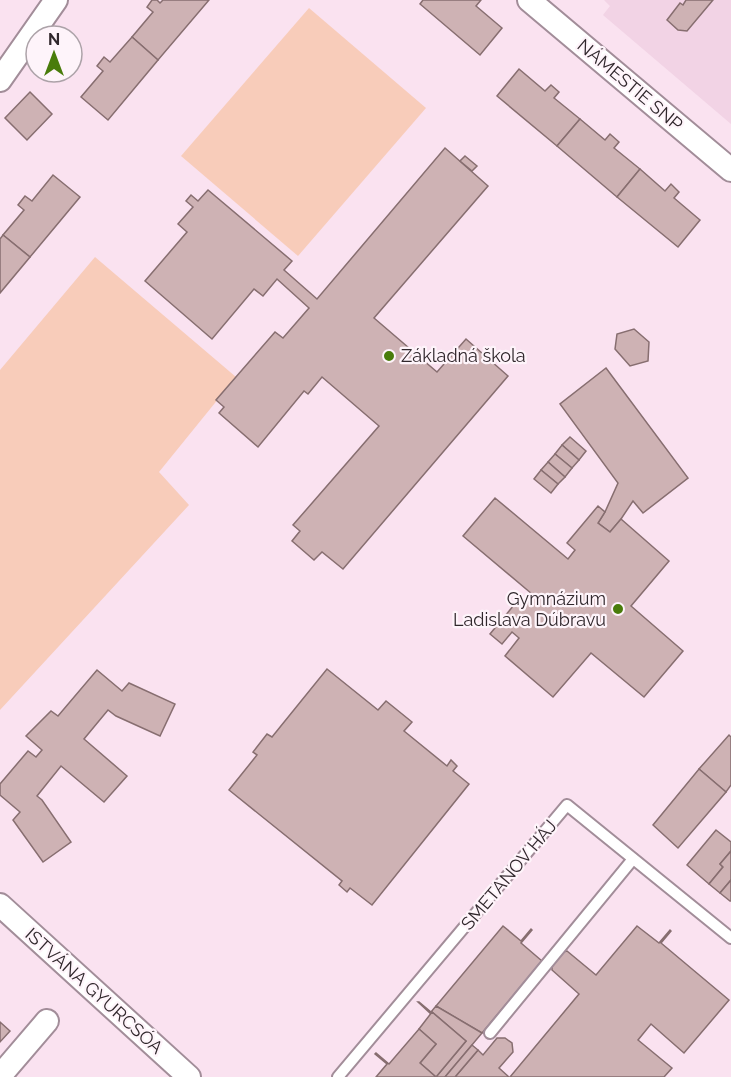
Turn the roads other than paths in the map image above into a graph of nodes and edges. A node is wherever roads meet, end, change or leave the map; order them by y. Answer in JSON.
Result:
{"nodes":[{"id":1,"x":56,"y":0,"type":"edge"},
{"id":2,"x":529,"y":0,"type":"edge"},
{"id":3,"x":0,"y":80,"type":"edge"},
{"id":4,"x":731,"y":170,"type":"edge"},
{"id":5,"x":633,"y":859,"type":"junction"},
{"id":6,"x":0,"y":905,"type":"edge"},
{"id":7,"x":731,"y":938,"type":"edge"},
{"id":8,"x":47,"y":1021,"type":"dead end"},
{"id":9,"x":490,"y":1033,"type":"dead end"},
{"id":10,"x":0,"y":1076,"type":"edge"},
{"id":11,"x":189,"y":1077,"type":"edge"},
{"id":12,"x":338,"y":1077,"type":"edge"}],
"edges":[{"from":1,"to":3,"type":"street"},
{"from":2,"to":4,"type":"street","name":"NÁMESTIE SNP"},
{"from":5,"to":7,"type":"lane","name":"SMETANOV HÁJ"},
{"from":5,"to":9,"type":"lane"},
{"from":5,"to":12,"type":"lane","name":"SMETANOV HÁJ"},
{"from":6,"to":11,"type":"street","name":"ISTVÁNA GYURCSÓA"},
{"from":8,"to":10,"type":"street"}]}
